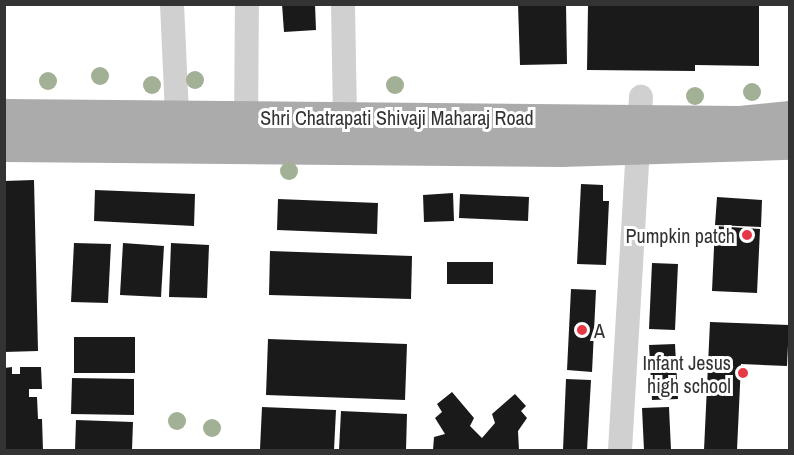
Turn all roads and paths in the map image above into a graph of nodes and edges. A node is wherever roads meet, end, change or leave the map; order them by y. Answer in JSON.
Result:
{"nodes":[{"id":1,"x":172,"y":4,"type":"edge"},
{"id":2,"x":247,"y":4,"type":"edge"},
{"id":3,"x":343,"y":4,"type":"edge"},
{"id":4,"x":640,"y":108,"type":"junction"},
{"id":5,"x":4,"y":115,"type":"edge"},
{"id":6,"x":177,"y":115,"type":"junction"},
{"id":7,"x":247,"y":116,"type":"junction"},
{"id":8,"x":345,"y":117,"type":"junction"},
{"id":9,"x":789,"y":117,"type":"edge"},
{"id":10,"x":789,"y":144,"type":"edge"},
{"id":11,"x":4,"y":146,"type":"edge"},
{"id":12,"x":246,"y":150,"type":"junction"},
{"id":13,"x":638,"y":150,"type":"junction"},
{"id":14,"x":620,"y":450,"type":"edge"}],
"edges":[{"from":1,"to":6,"type":"street"},
{"from":2,"to":7,"type":"street"},
{"from":3,"to":8,"type":"street"},
{"from":4,"to":8,"type":"main road","name":"Shri Chatrapati Shivaji Maharaj Road"},
{"from":4,"to":9,"type":"main road","name":"Shri Chatrapati Shivaji Maharaj Road"},
{"from":4,"to":13,"type":"street"},
{"from":5,"to":6,"type":"main road","name":"Shri Chatrapati Shivaji Maharaj Road"},
{"from":6,"to":7,"type":"main road","name":"Shri Chatrapati Shivaji Maharaj Road"},
{"from":7,"to":8,"type":"main road","name":"Shri Chatrapati Shivaji Maharaj Road"},
{"from":7,"to":12,"type":"street"},
{"from":10,"to":13,"type":"main road","name":"Shri Chatrapati Shivaji Maharaj Road"},
{"from":11,"to":12,"type":"main road","name":"Shri Chatrapati Shivaji Maharaj Road"},
{"from":12,"to":13,"type":"main road","name":"Shri Chatrapati Shivaji Maharaj Road"},
{"from":13,"to":14,"type":"street"}]}
